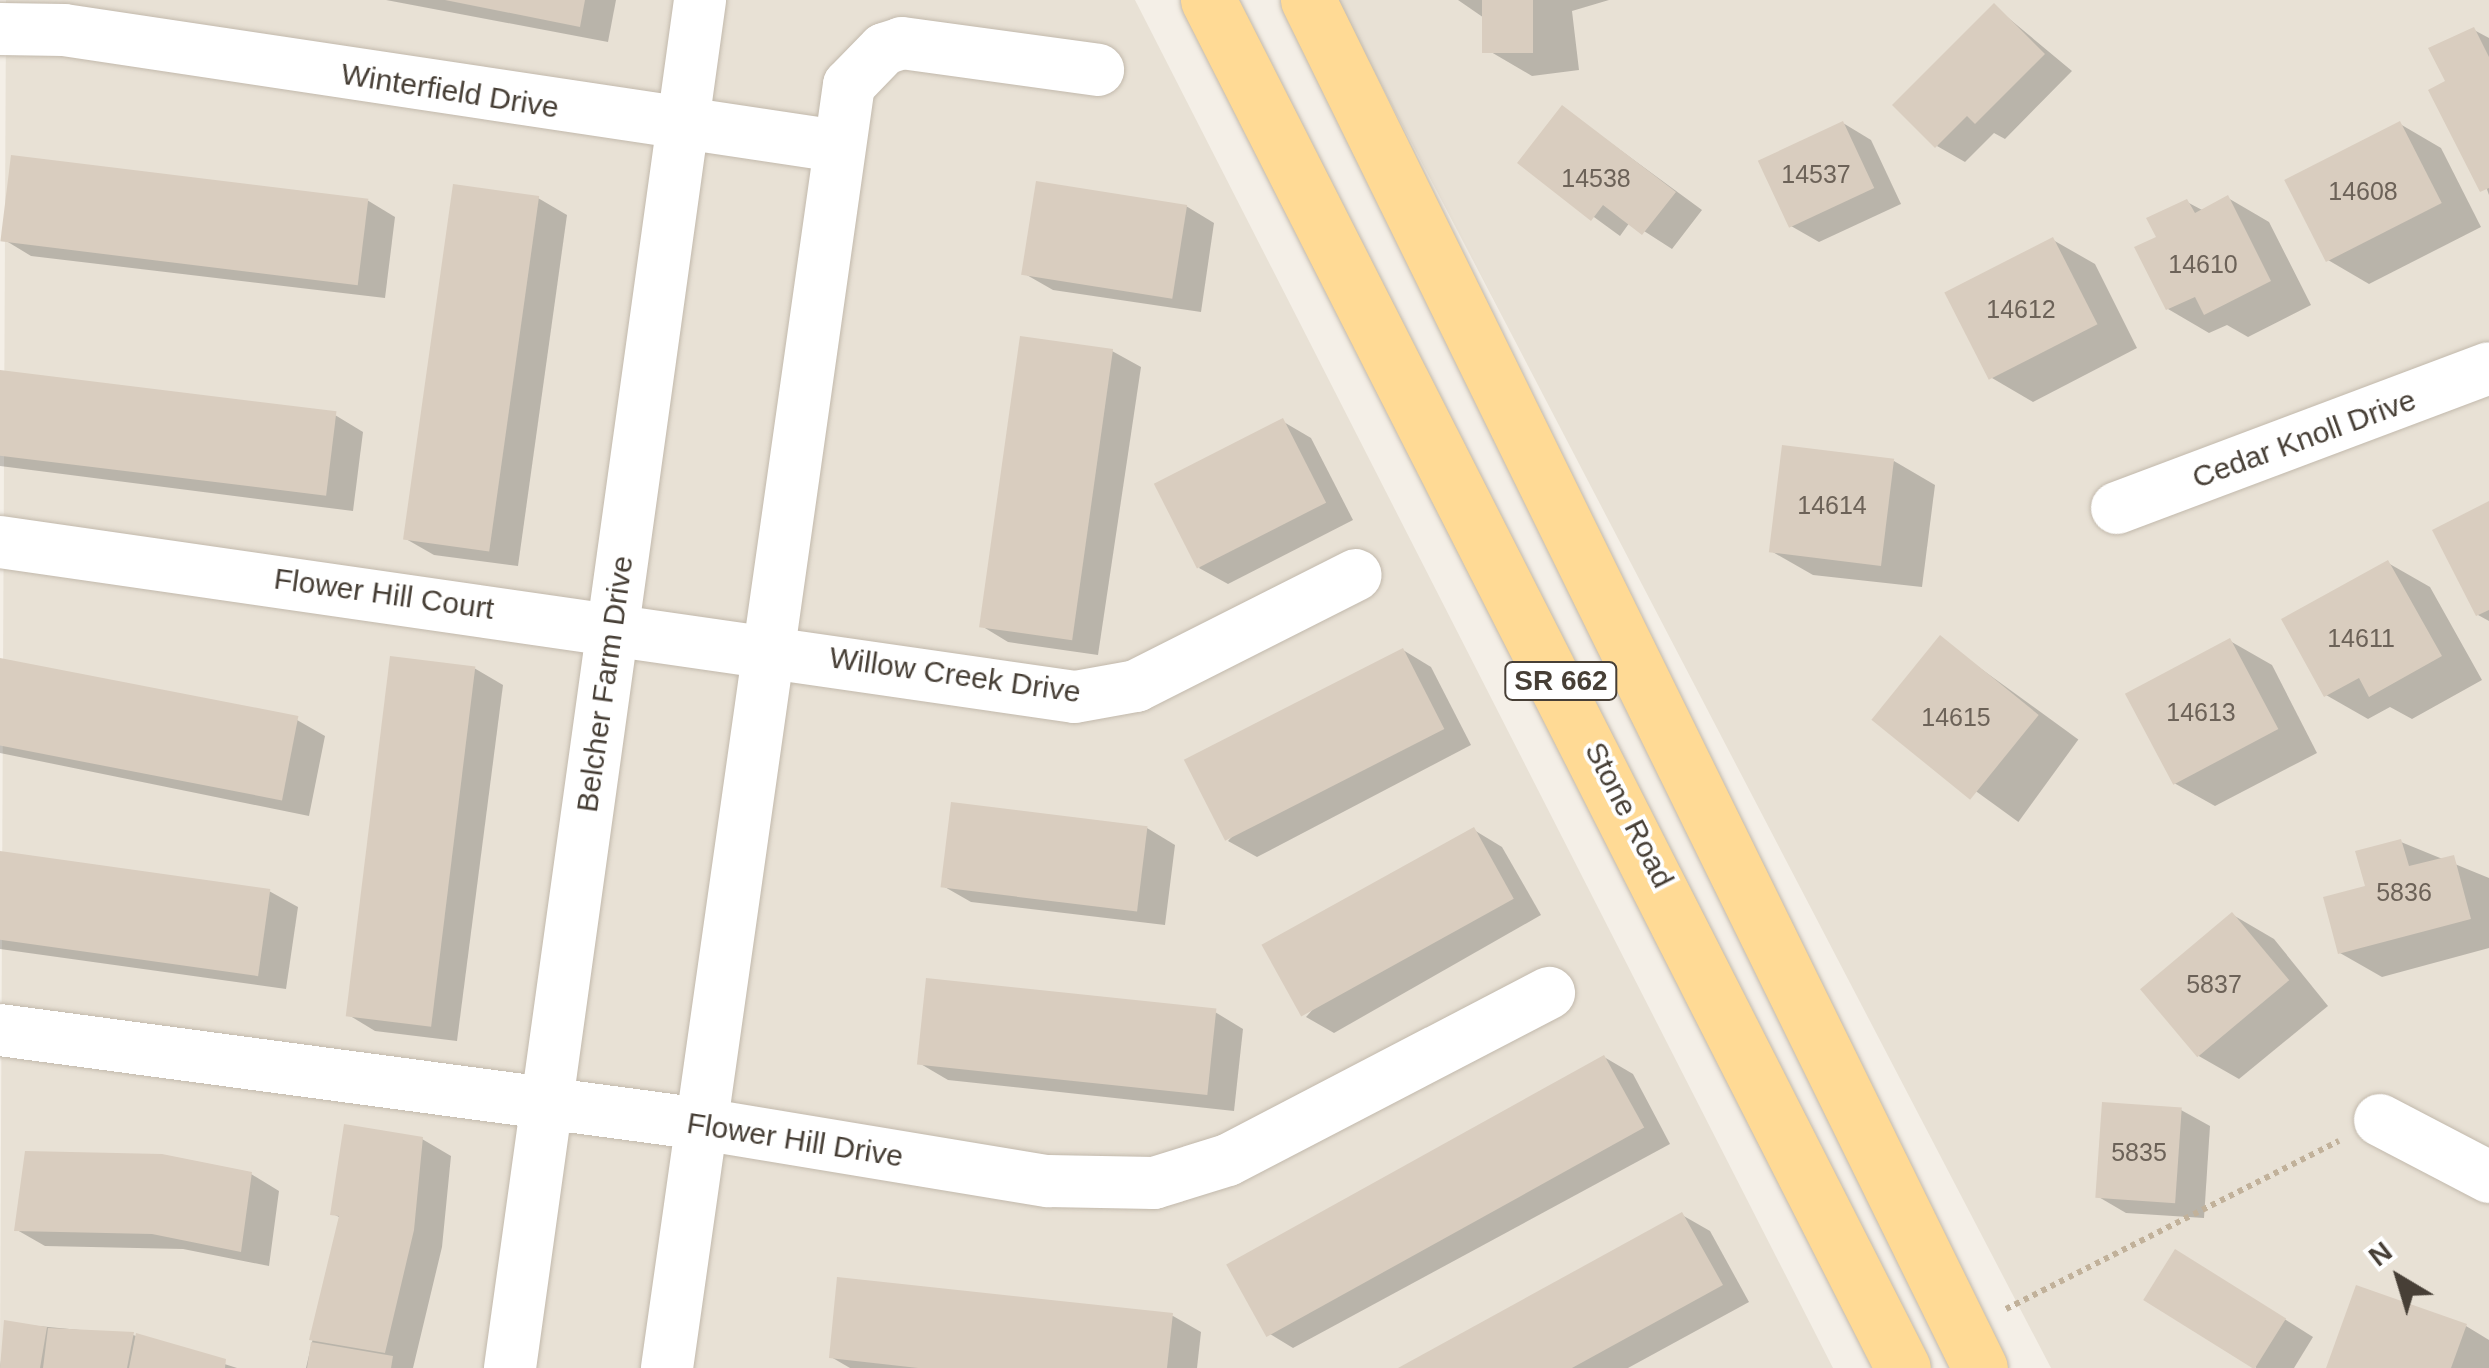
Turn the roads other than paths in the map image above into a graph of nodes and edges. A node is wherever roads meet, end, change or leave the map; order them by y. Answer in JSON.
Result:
{"nodes":[{"id":1,"x":700,"y":0,"type":"edge"},
{"id":2,"x":1208,"y":0,"type":"edge"},
{"id":3,"x":1308,"y":0,"type":"edge"},
{"id":4,"x":46,"y":15,"type":"edge"},
{"id":5,"x":0,"y":29,"type":"edge"},
{"id":6,"x":1098,"y":70,"type":"dead end"},
{"id":7,"x":682,"y":127,"type":"junction"},
{"id":8,"x":837,"y":146,"type":"junction"},
{"id":9,"x":2489,"y":368,"type":"edge"},
{"id":10,"x":2117,"y":508,"type":"dead end"},
{"id":11,"x":0,"y":542,"type":"edge"},
{"id":12,"x":1356,"y":575,"type":"dead end"},
{"id":13,"x":612,"y":625,"type":"junction"},
{"id":14,"x":768,"y":649,"type":"junction"},
{"id":15,"x":1550,"y":993,"type":"dead end"},
{"id":16,"x":0,"y":1030,"type":"edge"},
{"id":17,"x":550,"y":1104,"type":"junction"},
{"id":18,"x":2380,"y":1120,"type":"road end"},
{"id":19,"x":702,"y":1124,"type":"junction"},
{"id":20,"x":2489,"y":1176,"type":"edge"},
{"id":21,"x":1971,"y":1350,"type":"edge"},
{"id":22,"x":510,"y":1368,"type":"edge"},
{"id":23,"x":667,"y":1368,"type":"edge"},
{"id":24,"x":1903,"y":1368,"type":"edge"}],
"edges":[{"from":1,"to":7,"type":"street","name":"Belcher Farm Drive"},
{"from":2,"to":24,"type":"main road","name":"Stone Road","number":"SR 662"},
{"from":3,"to":21,"type":"main road","number":"SR 662"},
{"from":4,"to":5,"type":"street","name":"Winterfield Drive"},
{"from":4,"to":7,"type":"street","name":"Winterfield Drive"},
{"from":6,"to":8,"type":"street"},
{"from":7,"to":8,"type":"street","name":"Winterfield Drive"},
{"from":7,"to":13,"type":"street","name":"Belcher Farm Drive"},
{"from":8,"to":14,"type":"street"},
{"from":9,"to":10,"type":"street","name":"Cedar Knoll Drive"},
{"from":11,"to":13,"type":"street","name":"Flower Hill Court"},
{"from":12,"to":14,"type":"street","name":"Willow Creek Drive"},
{"from":13,"to":14,"type":"street","name":"Flower Hill Court"},
{"from":13,"to":17,"type":"street","name":"Belcher Farm Drive"},
{"from":14,"to":19,"type":"street"},
{"from":15,"to":19,"type":"street","name":"Flower Hill Drive"},
{"from":16,"to":17,"type":"street","name":"Flower Hill Drive"},
{"from":17,"to":19,"type":"street","name":"Flower Hill Drive"},
{"from":17,"to":22,"type":"street","name":"Belcher Farm Drive"},
{"from":18,"to":20,"type":"street"},
{"from":19,"to":23,"type":"street"}]}
